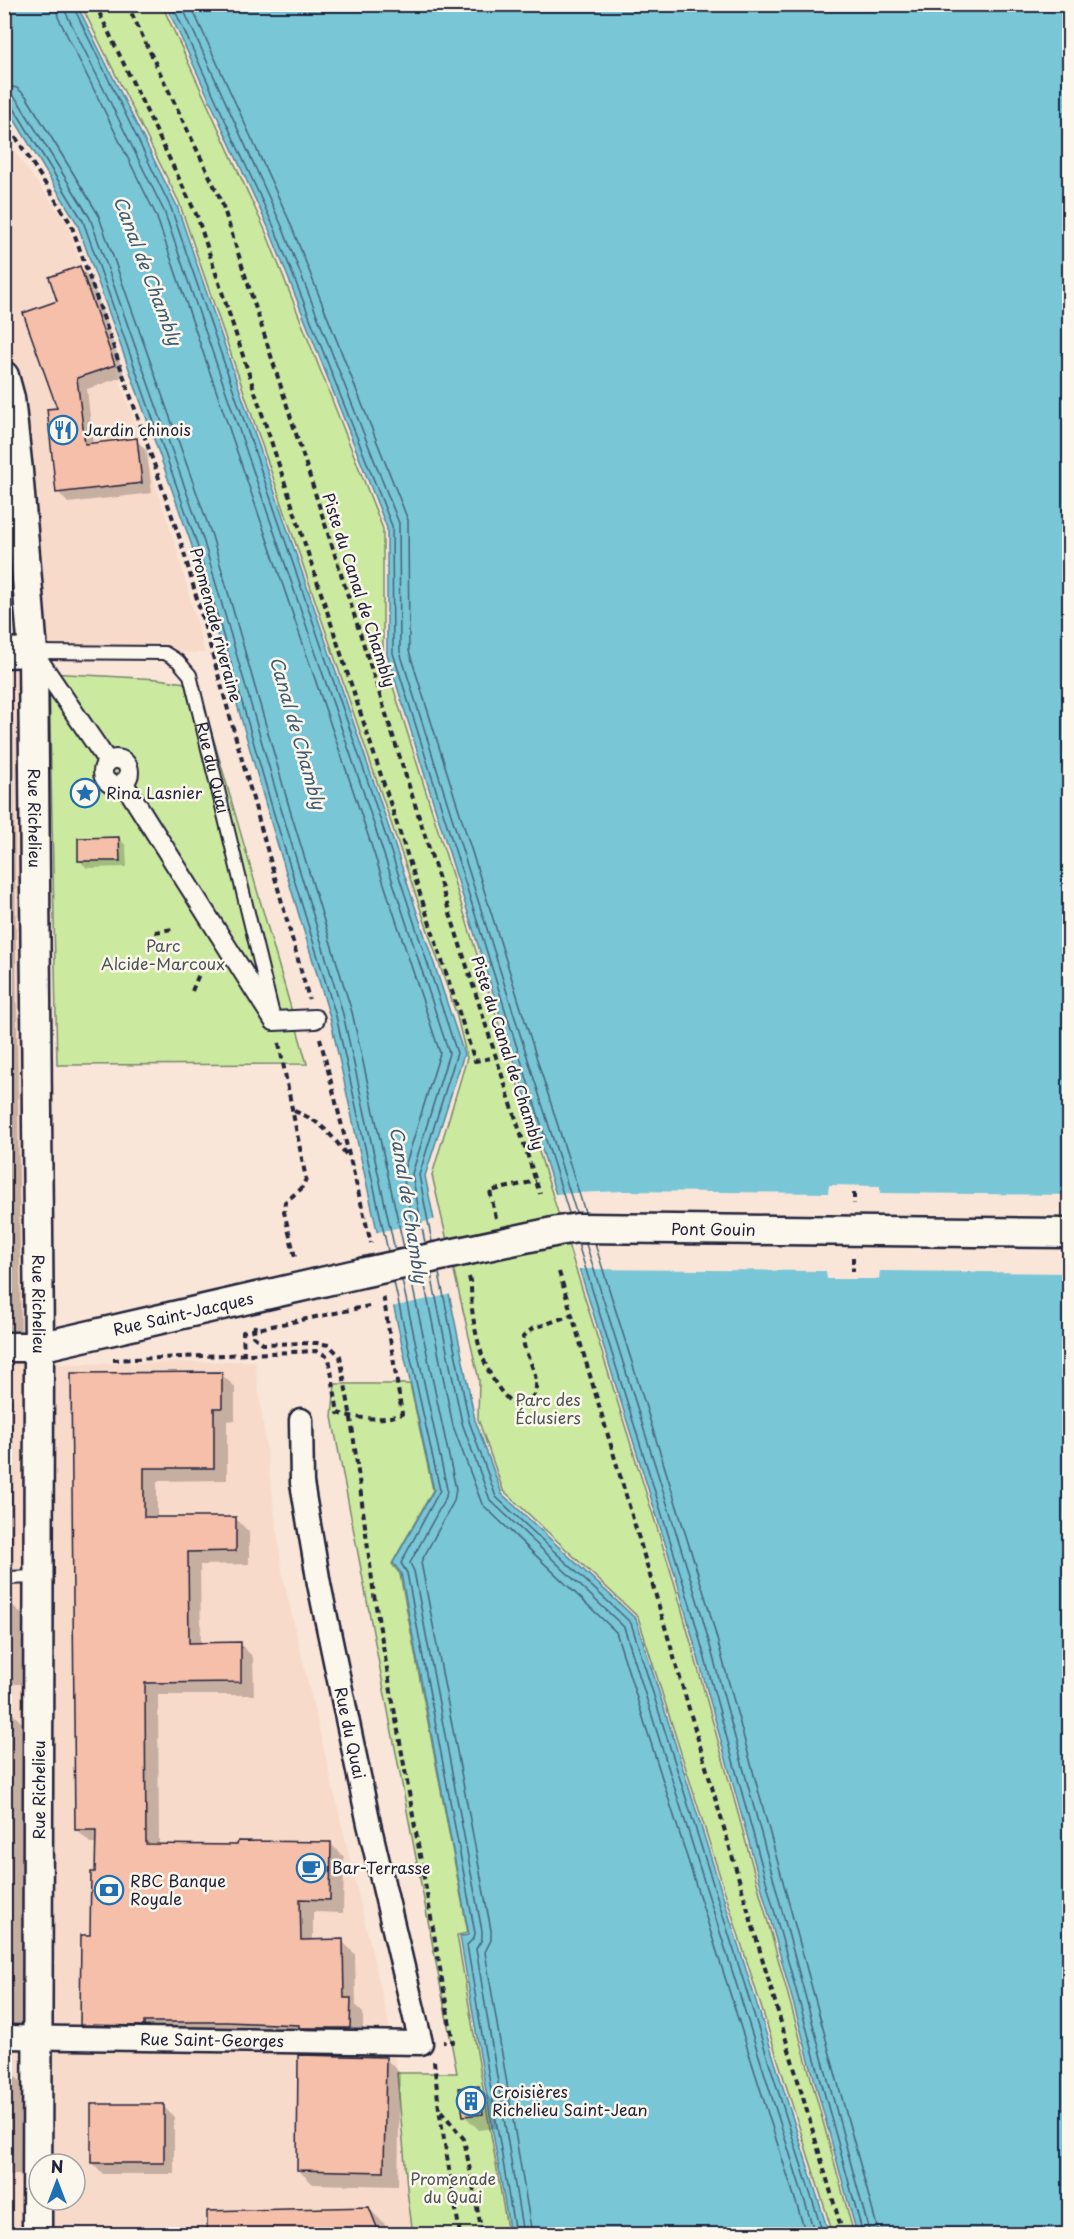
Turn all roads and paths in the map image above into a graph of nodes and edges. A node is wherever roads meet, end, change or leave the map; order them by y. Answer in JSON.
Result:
{"nodes":[{"id":1,"x":95,"y":4,"type":"edge"},
{"id":2,"x":127,"y":4,"type":"edge"},
{"id":3,"x":4,"y":119,"type":"edge"},
{"id":4,"x":4,"y":376,"type":"edge"},
{"id":5,"x":4,"y":652,"type":"edge"},
{"id":6,"x":33,"y":652,"type":"junction"},
{"id":7,"x":172,"y":929,"type":"dead end"},
{"id":8,"x":155,"y":932,"type":"dead end"},
{"id":9,"x":199,"y":974,"type":"dead end"},
{"id":10,"x":192,"y":991,"type":"dead end"},
{"id":11,"x":315,"y":1019,"type":"junction"},
{"id":12,"x":274,"y":1021,"type":"junction"},
{"id":13,"x":497,"y":1057,"type":"junction"},
{"id":14,"x":294,"y":1111,"type":"junction"},
{"id":15,"x":350,"y":1160,"type":"junction"},
{"id":16,"x":536,"y":1181,"type":"junction"},
{"id":17,"x":854,"y":1193,"type":"dead end"},
{"id":18,"x":540,"y":1194,"type":"dead end"},
{"id":19,"x":854,"y":1204,"type":"dead end"},
{"id":20,"x":496,"y":1218,"type":"dead end"},
{"id":21,"x":1070,"y":1233,"type":"edge"},
{"id":22,"x":372,"y":1245,"type":"dead end"},
{"id":23,"x":297,"y":1265,"type":"dead end"},
{"id":24,"x":468,"y":1271,"type":"dead end"},
{"id":25,"x":559,"y":1272,"type":"dead end"},
{"id":26,"x":371,"y":1280,"type":"junction"},
{"id":27,"x":369,"y":1306,"type":"dead end"},
{"id":28,"x":571,"y":1315,"type":"junction"},
{"id":29,"x":253,"y":1330,"type":"junction"},
{"id":30,"x":4,"y":1347,"type":"edge"},
{"id":31,"x":39,"y":1347,"type":"junction"},
{"id":32,"x":244,"y":1356,"type":"junction"},
{"id":33,"x":109,"y":1360,"type":"dead end"},
{"id":34,"x":351,"y":1418,"type":"junction"},
{"id":35,"x":301,"y":1420,"type":"dead end"},
{"id":36,"x":39,"y":1577,"type":"junction"},
{"id":37,"x":4,"y":1578,"type":"edge"},
{"id":38,"x":4,"y":2037,"type":"edge"},
{"id":39,"x":39,"y":2037,"type":"junction"},
{"id":40,"x":429,"y":2046,"type":"junction"},
{"id":41,"x":440,"y":2109,"type":"junction"},
{"id":42,"x":38,"y":2235,"type":"edge"},
{"id":43,"x":460,"y":2235,"type":"edge"},
{"id":44,"x":482,"y":2235,"type":"edge"},
{"id":45,"x":843,"y":2235,"type":"edge"}],
"edges":[{"from":1,"to":13,"type":"path"},
{"from":2,"to":13,"type":"path","name":"Piste du Canal de Chambly"},
{"from":3,"to":11,"type":"path","name":"Promenade riveraine"},
{"from":4,"to":6,"type":"street","name":"Rue Richelieu"},
{"from":5,"to":6,"type":"street"},
{"from":6,"to":12,"type":"street"},
{"from":6,"to":12,"type":"lane","name":"Rue du Quai"},
{"from":6,"to":31,"type":"street","name":"Rue Richelieu"},
{"from":7,"to":8,"type":"path"},
{"from":9,"to":10,"type":"path"},
{"from":11,"to":12,"type":"street"},
{"from":11,"to":15,"type":"path","name":"Promenade riveraine"},
{"from":12,"to":14,"type":"path"},
{"from":13,"to":16,"type":"path","name":"Piste du Canal de Chambly"},
{"from":14,"to":15,"type":"path"},
{"from":14,"to":23,"type":"path"},
{"from":15,"to":22,"type":"path","name":"Promenade riveraine"},
{"from":16,"to":18,"type":"path","name":"Piste du Canal de Chambly"},
{"from":16,"to":20,"type":"path"},
{"from":17,"to":19,"type":"path"},
{"from":21,"to":26,"type":"street","name":"Pont Gouin","bridge":true},
{"from":24,"to":28,"type":"path"},
{"from":25,"to":28,"type":"path"},
{"from":26,"to":31,"type":"street","name":"Rue Saint-Jacques"},
{"from":26,"to":34,"type":"path"},
{"from":27,"to":29,"type":"path"},
{"from":28,"to":45,"type":"path"},
{"from":29,"to":32,"type":"path"},
{"from":29,"to":34,"type":"path"},
{"from":30,"to":31,"type":"street","name":"Rue Saint-Jacques"},
{"from":31,"to":36,"type":"street","name":"Rue Richelieu"},
{"from":32,"to":33,"type":"path"},
{"from":32,"to":34,"type":"path"},
{"from":34,"to":40,"type":"path"},
{"from":35,"to":40,"type":"street","name":"Rue du Quai"},
{"from":36,"to":37,"type":"lane"},
{"from":36,"to":39,"type":"street","name":"Rue Richelieu"},
{"from":38,"to":39,"type":"street","name":"Rue Saint-Georges"},
{"from":39,"to":40,"type":"street","name":"Rue Saint-Georges"},
{"from":39,"to":42,"type":"street","name":"Rue Richelieu"},
{"from":40,"to":41,"type":"path"},
{"from":41,"to":43,"type":"path"},
{"from":41,"to":44,"type":"path"}]}
